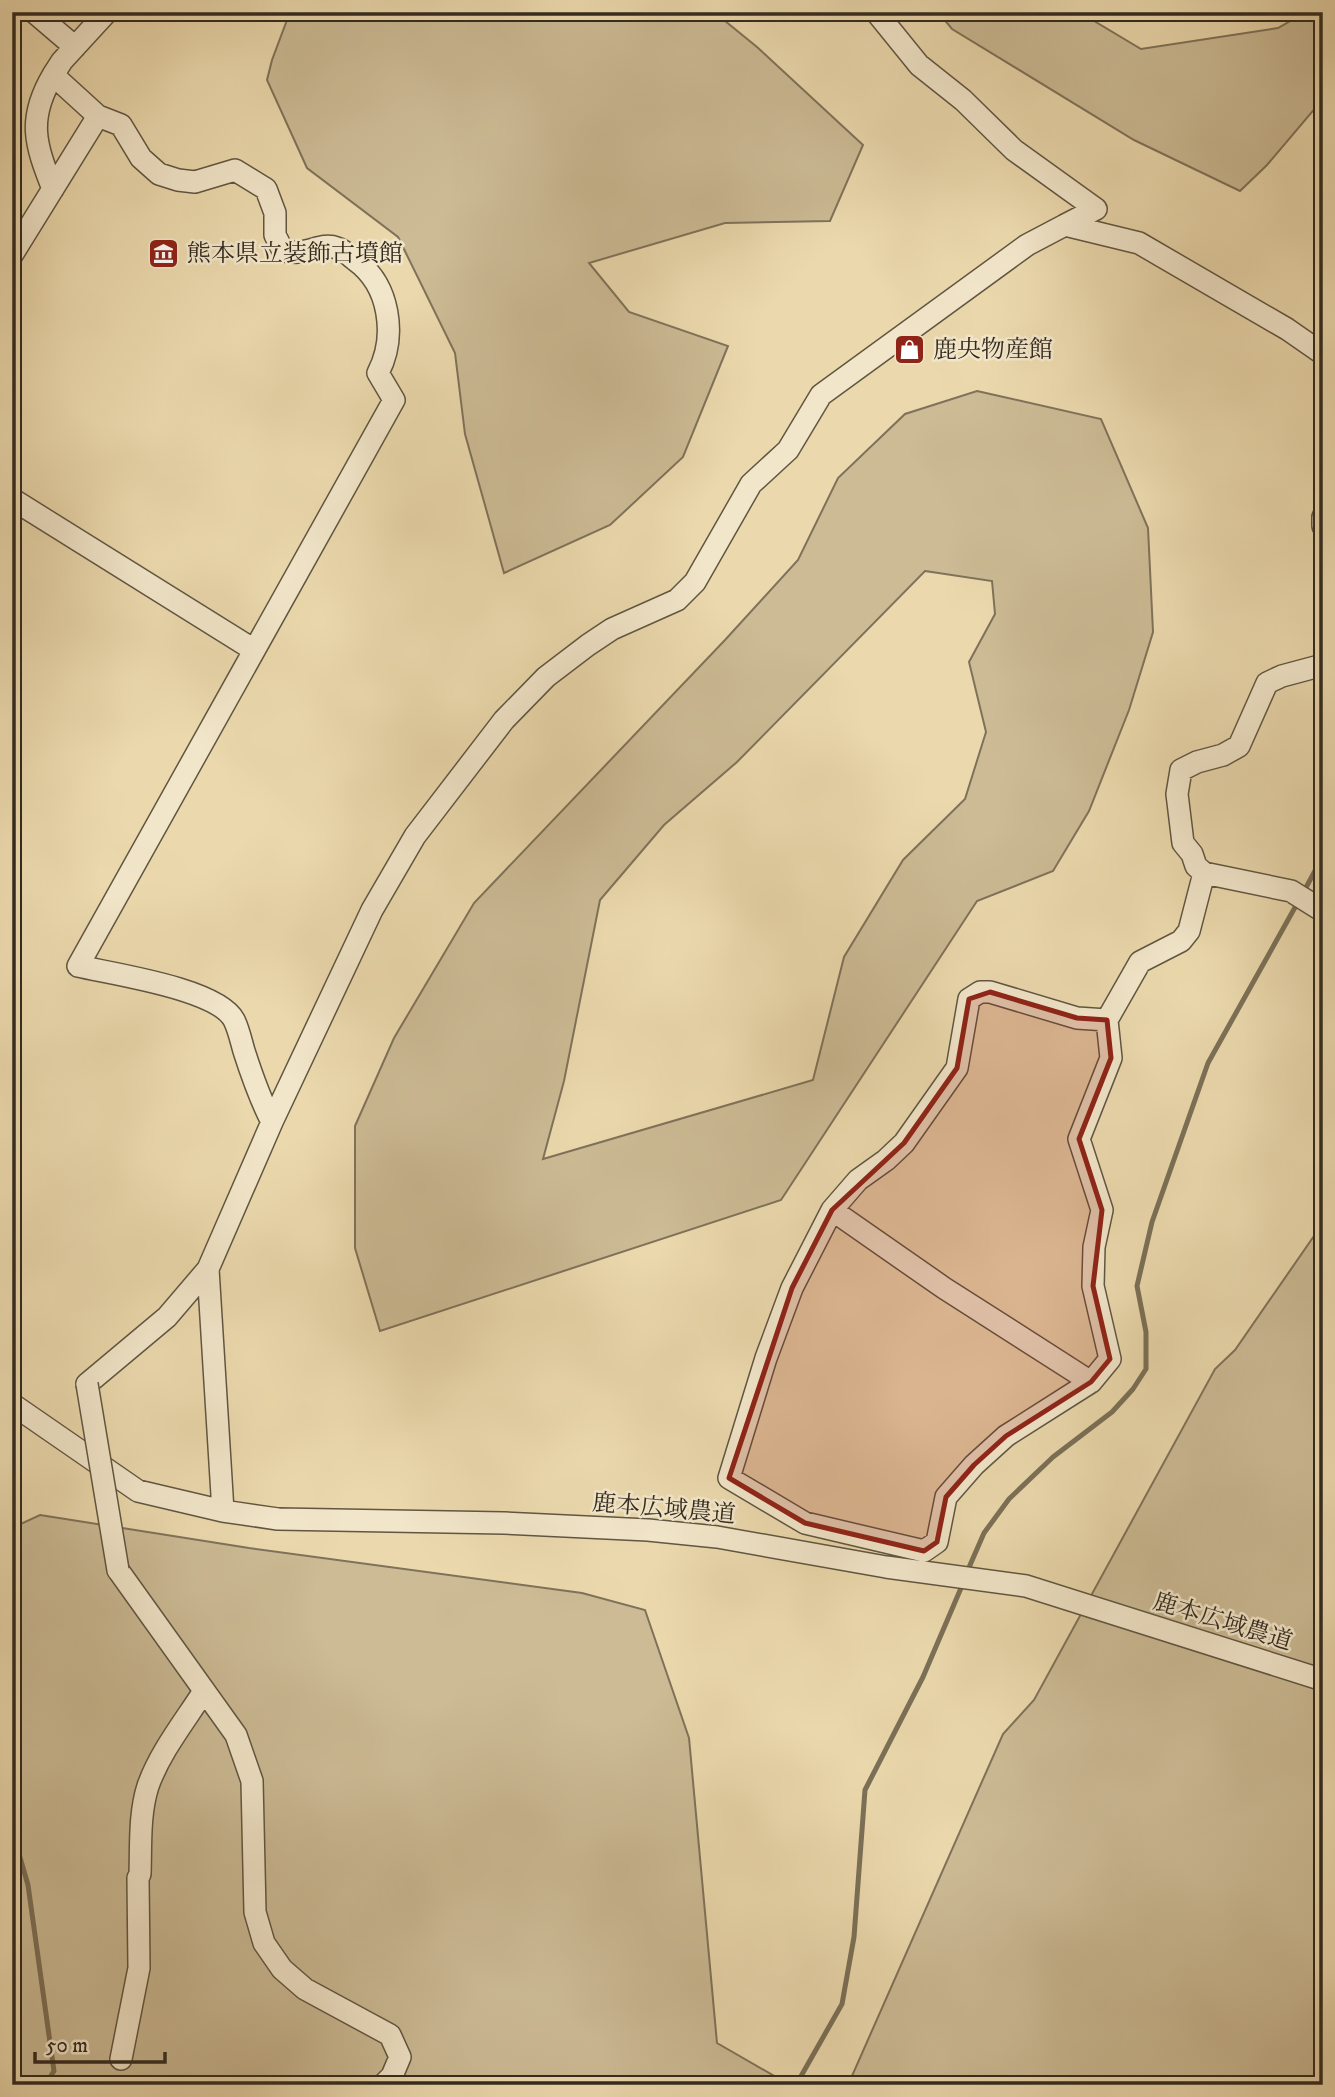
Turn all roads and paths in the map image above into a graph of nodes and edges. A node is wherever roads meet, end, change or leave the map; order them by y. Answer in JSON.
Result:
{"nodes":[{"id":1,"x":34,"y":12,"type":"edge"},
{"id":2,"x":107,"y":12,"type":"edge"},
{"id":3,"x":876,"y":12,"type":"edge"},
{"id":4,"x":75,"y":47,"type":"junction"},
{"id":5,"x":53,"y":75,"type":"junction"},
{"id":6,"x":98,"y":116,"type":"junction"},
{"id":7,"x":53,"y":189,"type":"junction"},
{"id":8,"x":1065,"y":225,"type":"junction"},
{"id":9,"x":12,"y":255,"type":"edge"},
{"id":10,"x":1323,"y":354,"type":"edge"},
{"id":11,"x":12,"y":499,"type":"edge"},
{"id":12,"x":1323,"y":517,"type":"edge"},
{"id":13,"x":1323,"y":526,"type":"edge"},
{"id":14,"x":254,"y":650,"type":"junction"},
{"id":15,"x":1323,"y":665,"type":"edge"},
{"id":16,"x":1204,"y":873,"type":"junction"},
{"id":17,"x":1323,"y":911,"type":"edge"},
{"id":18,"x":1107,"y":1020,"type":"junction"},
{"id":19,"x":272,"y":1122,"type":"junction"},
{"id":20,"x":832,"y":1210,"type":"junction"},
{"id":21,"x":208,"y":1269,"type":"junction"},
{"id":22,"x":1091,"y":1382,"type":"junction"},
{"id":23,"x":12,"y":1404,"type":"edge"},
{"id":24,"x":223,"y":1511,"type":"junction"},
{"id":25,"x":1323,"y":1681,"type":"edge"},
{"id":26,"x":204,"y":1691,"type":"junction"},
{"id":27,"x":121,"y":2059,"type":"dead end"},
{"id":28,"x":383,"y":2085,"type":"edge"}],
"edges":[{"from":1,"to":4,"type":"street"},
{"from":2,"to":4,"type":"street"},
{"from":3,"to":8,"type":"street"},
{"from":4,"to":5,"type":"street"},
{"from":5,"to":6,"type":"street"},
{"from":5,"to":7,"type":"street"},
{"from":6,"to":7,"type":"street"},
{"from":6,"to":14,"type":"street"},
{"from":7,"to":9,"type":"street"},
{"from":8,"to":10,"type":"street"},
{"from":8,"to":19,"type":"street"},
{"from":11,"to":14,"type":"street"},
{"from":12,"to":13,"type":"street"},
{"from":14,"to":19,"type":"street"},
{"from":15,"to":16,"type":"street"},
{"from":16,"to":17,"type":"street"},
{"from":16,"to":18,"type":"street"},
{"from":18,"to":20,"type":"street"},
{"from":18,"to":22,"type":"street"},
{"from":19,"to":21,"type":"street"},
{"from":20,"to":22,"type":"street"},
{"from":20,"to":22,"type":"street"},
{"from":21,"to":24,"type":"street"},
{"from":21,"to":26,"type":"street","bridge":true},
{"from":23,"to":24,"type":"street","name":"鹿本広域農道"},
{"from":24,"to":25,"type":"street","name":"鹿本広域農道"},
{"from":26,"to":27,"type":"street"},
{"from":26,"to":28,"type":"street"}]}
